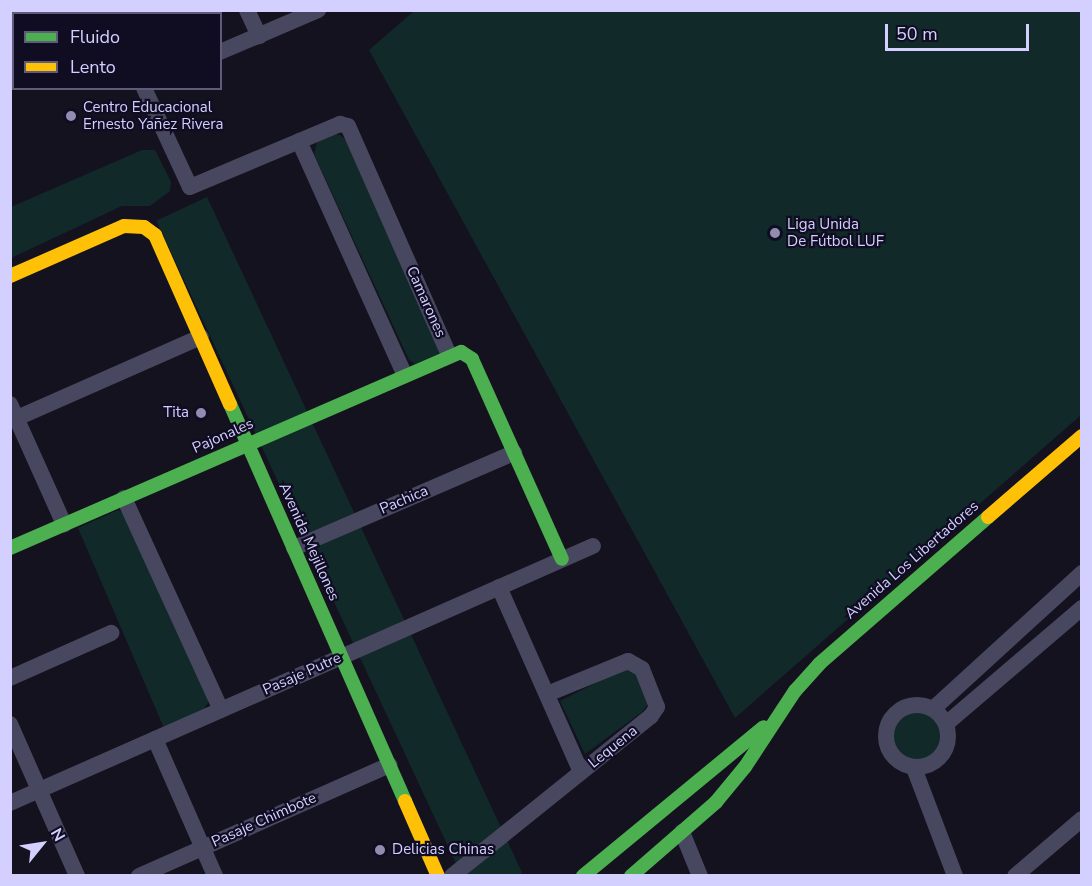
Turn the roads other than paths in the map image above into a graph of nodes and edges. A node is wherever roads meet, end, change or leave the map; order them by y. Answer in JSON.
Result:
{"nodes":[{"id":1,"x":247,"y":10,"type":"edge"},
{"id":2,"x":318,"y":10,"type":"edge"},
{"id":3,"x":259,"y":36,"type":"junction"},
{"id":4,"x":222,"y":51,"type":"edge"},
{"id":5,"x":145,"y":90,"type":"edge"},
{"id":6,"x":299,"y":141,"type":"junction"},
{"id":7,"x":10,"y":276,"type":"edge"},
{"id":8,"x":201,"y":337,"type":"junction"},
{"id":9,"x":449,"y":355,"type":"junction"},
{"id":10,"x":404,"y":374,"type":"junction"},
{"id":11,"x":14,"y":411,"type":"edge"},
{"id":12,"x":1082,"y":436,"type":"edge"},
{"id":13,"x":248,"y":443,"type":"junction"},
{"id":14,"x":514,"y":453,"type":"junction"},
{"id":15,"x":124,"y":498,"type":"junction"},
{"id":16,"x":64,"y":524,"type":"junction"},
{"id":17,"x":593,"y":546,"type":"dead end"},
{"id":18,"x":10,"y":548,"type":"edge"},
{"id":19,"x":294,"y":548,"type":"junction"},
{"id":20,"x":562,"y":559,"type":"junction"},
{"id":21,"x":1082,"y":573,"type":"edge"},
{"id":22,"x":499,"y":587,"type":"junction"},
{"id":23,"x":1082,"y":608,"type":"edge"},
{"id":24,"x":111,"y":633,"type":"dead end"},
{"id":25,"x":342,"y":656,"type":"junction"},
{"id":26,"x":10,"y":678,"type":"edge"},
{"id":27,"x":547,"y":694,"type":"junction"},
{"id":28,"x":933,"y":709,"type":"junction"},
{"id":29,"x":221,"y":710,"type":"junction"},
{"id":30,"x":775,"y":719,"type":"junction"},
{"id":31,"x":10,"y":723,"type":"edge"},
{"id":32,"x":946,"y":724,"type":"junction"},
{"id":33,"x":155,"y":739,"type":"junction"},
{"id":34,"x":389,"y":765,"type":"junction"},
{"id":35,"x":915,"y":768,"type":"junction"},
{"id":36,"x":581,"y":772,"type":"junction"},
{"id":37,"x":39,"y":790,"type":"junction"},
{"id":38,"x":10,"y":803,"type":"edge"},
{"id":39,"x":1082,"y":819,"type":"edge"},
{"id":40,"x":682,"y":832,"type":"junction"},
{"id":41,"x":202,"y":847,"type":"junction"},
{"id":42,"x":77,"y":876,"type":"edge"},
{"id":43,"x":139,"y":876,"type":"edge"},
{"id":44,"x":215,"y":876,"type":"edge"},
{"id":45,"x":438,"y":876,"type":"edge"},
{"id":46,"x":452,"y":876,"type":"edge"},
{"id":47,"x":583,"y":876,"type":"edge"},
{"id":48,"x":631,"y":876,"type":"edge"},
{"id":49,"x":700,"y":876,"type":"edge"},
{"id":50,"x":955,"y":876,"type":"edge"},
{"id":51,"x":1015,"y":876,"type":"edge"}],
"edges":[{"from":1,"to":3,"type":"street"},
{"from":2,"to":3,"type":"street"},
{"from":3,"to":4,"type":"street"},
{"from":5,"to":6,"type":"street"},
{"from":6,"to":9,"type":"street","name":"Camarones"},
{"from":6,"to":10,"type":"street"},
{"from":7,"to":8,"type":"street","name":"Avenida Mejillones"},
{"from":8,"to":11,"type":"street"},
{"from":8,"to":13,"type":"street","name":"Avenida Mejillones"},
{"from":9,"to":10,"type":"street","name":"Pajonales"},
{"from":9,"to":14,"type":"street","name":"Camarones"},
{"from":10,"to":13,"type":"street","name":"Pajonales"},
{"from":11,"to":16,"type":"street"},
{"from":12,"to":30,"type":"street","name":"Avenida Los Libertadores"},
{"from":13,"to":15,"type":"street","name":"Pajonales"},
{"from":13,"to":19,"type":"street","name":"Avenida Mejillones"},
{"from":14,"to":19,"type":"street","name":"Pachica"},
{"from":14,"to":20,"type":"street","name":"Camarones"},
{"from":15,"to":16,"type":"street","name":"Pajonales"},
{"from":15,"to":29,"type":"street"},
{"from":16,"to":18,"type":"street","name":"Pajonales"},
{"from":17,"to":20,"type":"street","name":"Pasaje Putre"},
{"from":19,"to":25,"type":"street","name":"Avenida Mejillones"},
{"from":20,"to":22,"type":"street","name":"Pasaje Putre"},
{"from":21,"to":28,"type":"street"},
{"from":22,"to":25,"type":"street","name":"Pasaje Putre"},
{"from":22,"to":27,"type":"street"},
{"from":23,"to":32,"type":"street"},
{"from":24,"to":26,"type":"street"},
{"from":25,"to":29,"type":"street","name":"Pasaje Putre"},
{"from":25,"to":34,"type":"street","name":"Avenida Mejillones"},
{"from":27,"to":36,"type":"street"},
{"from":27,"to":36,"type":"street","name":"Lequena"},
{"from":28,"to":32,"type":"street"},
{"from":28,"to":35,"type":"street"},
{"from":29,"to":33,"type":"street","name":"Pasaje Putre"},
{"from":30,"to":40,"type":"street","name":"Avenida Los Libertadores"},
{"from":30,"to":47,"type":"street","name":"Avenida Los Libertadores"},
{"from":31,"to":37,"type":"street"},
{"from":32,"to":35,"type":"street"},
{"from":33,"to":37,"type":"street","name":"Pasaje Putre"},
{"from":33,"to":41,"type":"street"},
{"from":34,"to":41,"type":"street","name":"Pasaje Chimbote"},
{"from":34,"to":45,"type":"street","name":"Avenida Mejillones"},
{"from":35,"to":50,"type":"street"},
{"from":36,"to":46,"type":"street","name":"Lequena"},
{"from":37,"to":38,"type":"street","name":"Pasaje Putre"},
{"from":37,"to":42,"type":"street"},
{"from":39,"to":51,"type":"street"},
{"from":40,"to":48,"type":"street","name":"Avenida Los Libertadores"},
{"from":40,"to":49,"type":"street"},
{"from":41,"to":43,"type":"street","name":"Pasaje Chimbote"},
{"from":41,"to":44,"type":"street"}]}
